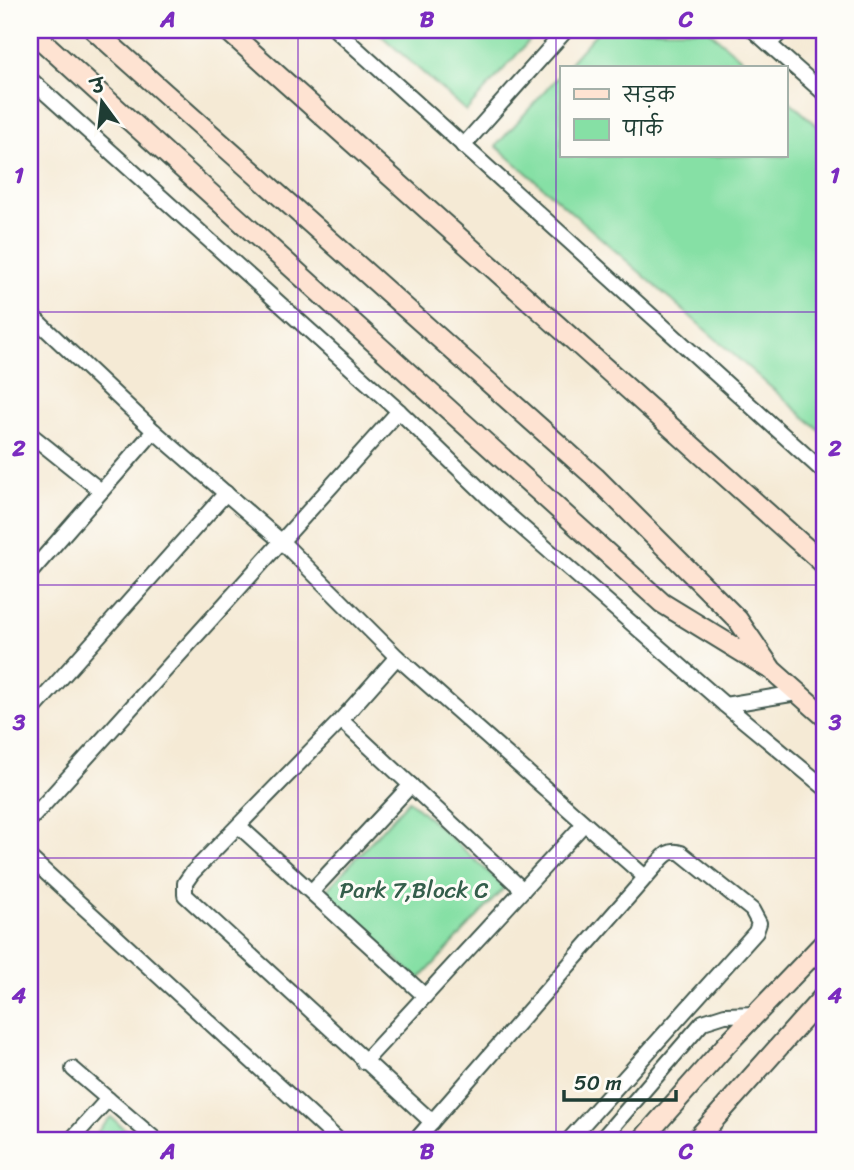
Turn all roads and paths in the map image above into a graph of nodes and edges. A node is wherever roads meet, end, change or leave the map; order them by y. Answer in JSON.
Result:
{"nodes":[{"id":1,"x":30,"y":30,"type":"edge"},
{"id":2,"x":94,"y":30,"type":"edge"},
{"id":3,"x":227,"y":30,"type":"edge"},
{"id":4,"x":336,"y":30,"type":"edge"},
{"id":5,"x":566,"y":30,"type":"edge"},
{"id":6,"x":753,"y":30,"type":"edge"},
{"id":7,"x":783,"y":30,"type":"edge"},
{"id":8,"x":769,"y":44,"type":"junction"},
{"id":9,"x":30,"y":79,"type":"edge"},
{"id":10,"x":824,"y":93,"type":"edge"},
{"id":11,"x":463,"y":146,"type":"junction"},
{"id":12,"x":30,"y":314,"type":"edge"},
{"id":13,"x":399,"y":411,"type":"junction"},
{"id":14,"x":154,"y":431,"type":"junction"},
{"id":15,"x":30,"y":434,"type":"edge"},
{"id":16,"x":824,"y":471,"type":"edge"},
{"id":17,"x":100,"y":491,"type":"junction"},
{"id":18,"x":226,"y":493,"type":"junction"},
{"id":19,"x":282,"y":542,"type":"junction"},
{"id":20,"x":824,"y":565,"type":"edge"},
{"id":21,"x":30,"y":573,"type":"edge"},
{"id":22,"x":397,"y":657,"type":"junction"},
{"id":23,"x":772,"y":670,"type":"junction"},
{"id":24,"x":797,"y":692,"type":"junction"},
{"id":25,"x":725,"y":705,"type":"junction"},
{"id":26,"x":30,"y":713,"type":"edge"},
{"id":27,"x":824,"y":716,"type":"edge"},
{"id":28,"x":341,"y":720,"type":"junction"},
{"id":29,"x":411,"y":785,"type":"junction"},
{"id":30,"x":824,"y":787,"type":"edge"},
{"id":31,"x":30,"y":820,"type":"edge"},
{"id":32,"x":583,"y":825,"type":"junction"},
{"id":33,"x":240,"y":827,"type":"junction"},
{"id":34,"x":30,"y":858,"type":"edge"},
{"id":35,"x":645,"y":877,"type":"junction"},
{"id":36,"x":523,"y":890,"type":"junction"},
{"id":37,"x":312,"y":891,"type":"junction"},
{"id":38,"x":824,"y":943,"type":"edge"},
{"id":39,"x":425,"y":996,"type":"junction"},
{"id":40,"x":824,"y":996,"type":"edge"},
{"id":41,"x":756,"y":1014,"type":"junction"},
{"id":42,"x":364,"y":1062,"type":"junction"},
{"id":43,"x":73,"y":1069,"type":"dead end"},
{"id":44,"x":108,"y":1099,"type":"junction"},
{"id":45,"x":432,"y":1122,"type":"junction"},
{"id":46,"x":71,"y":1140,"type":"edge"},
{"id":47,"x":156,"y":1140,"type":"edge"},
{"id":48,"x":338,"y":1140,"type":"edge"},
{"id":49,"x":416,"y":1140,"type":"edge"},
{"id":50,"x":569,"y":1140,"type":"edge"},
{"id":51,"x":601,"y":1140,"type":"edge"},
{"id":52,"x":642,"y":1140,"type":"edge"},
{"id":53,"x":696,"y":1140,"type":"edge"}],
"edges":[{"from":1,"to":23,"type":"main road"},
{"from":2,"to":23,"type":"main road"},
{"from":3,"to":20,"type":"main road"},
{"from":4,"to":11,"type":"street"},
{"from":5,"to":11,"type":"street"},
{"from":6,"to":8,"type":"street"},
{"from":7,"to":8,"type":"street"},
{"from":8,"to":10,"type":"street"},
{"from":9,"to":13,"type":"street"},
{"from":11,"to":16,"type":"street"},
{"from":12,"to":14,"type":"street"},
{"from":13,"to":19,"type":"street"},
{"from":13,"to":25,"type":"street"},
{"from":14,"to":17,"type":"street"},
{"from":14,"to":18,"type":"street"},
{"from":15,"to":17,"type":"street"},
{"from":17,"to":21,"type":"street"},
{"from":18,"to":19,"type":"street"},
{"from":18,"to":26,"type":"street"},
{"from":19,"to":22,"type":"street"},
{"from":19,"to":31,"type":"street"},
{"from":22,"to":28,"type":"street"},
{"from":22,"to":32,"type":"street"},
{"from":23,"to":24,"type":"main road"},
{"from":24,"to":25,"type":"street"},
{"from":24,"to":27,"type":"main road"},
{"from":25,"to":30,"type":"street"},
{"from":28,"to":29,"type":"street"},
{"from":28,"to":33,"type":"street"},
{"from":29,"to":36,"type":"street"},
{"from":29,"to":37,"type":"street"},
{"from":32,"to":35,"type":"street"},
{"from":32,"to":36,"type":"street"},
{"from":33,"to":37,"type":"street"},
{"from":33,"to":42,"type":"street"},
{"from":34,"to":48,"type":"street"},
{"from":35,"to":45,"type":"street"},
{"from":35,"to":50,"type":"street"},
{"from":36,"to":39,"type":"street"},
{"from":37,"to":39,"type":"street"},
{"from":38,"to":41,"type":"main road"},
{"from":39,"to":42,"type":"street"},
{"from":40,"to":53,"type":"main road"},
{"from":41,"to":51,"type":"street"},
{"from":41,"to":52,"type":"main road"},
{"from":42,"to":45,"type":"street"},
{"from":43,"to":44,"type":"street"},
{"from":44,"to":46,"type":"street"},
{"from":44,"to":47,"type":"street"},
{"from":45,"to":49,"type":"street"}]}
